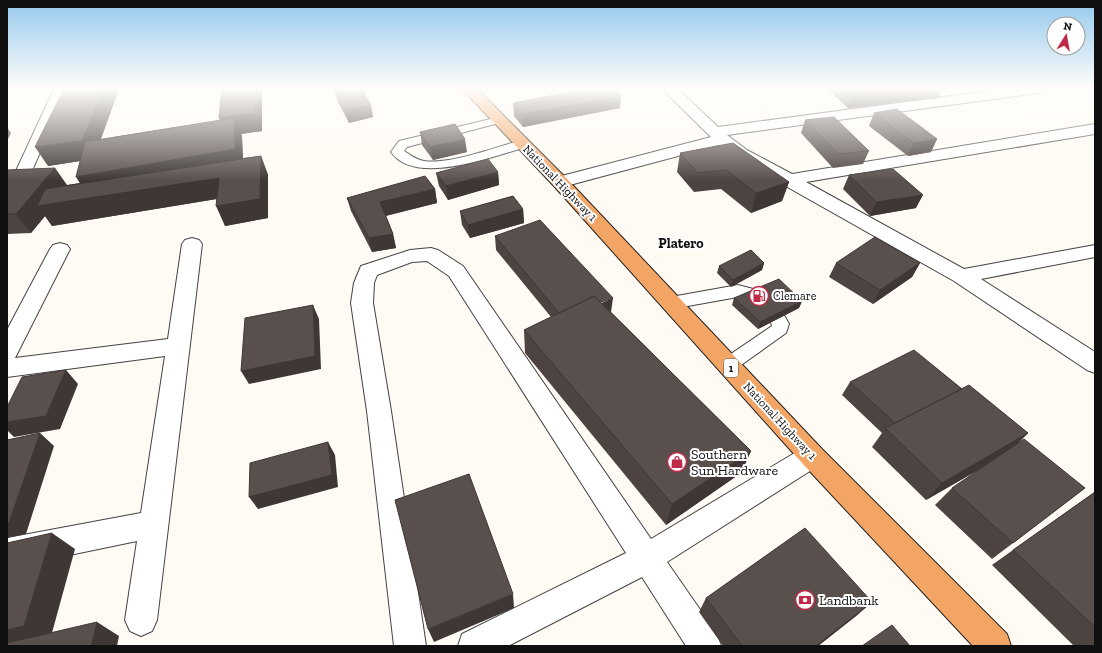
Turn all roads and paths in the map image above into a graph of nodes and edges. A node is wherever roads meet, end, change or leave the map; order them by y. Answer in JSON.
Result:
{"nodes":[{"id":1,"x":48,"y":119,"type":"edge"},
{"id":2,"x":700,"y":119,"type":"edge"},
{"id":3,"x":833,"y":119,"type":"edge"},
{"id":4,"x":498,"y":120,"type":"joint"},
{"id":5,"x":1095,"y":129,"type":"edge"},
{"id":6,"x":718,"y":136,"type":"junction"},
{"id":7,"x":522,"y":144,"type":"junction"},
{"id":8,"x":23,"y":174,"type":"edge"},
{"id":9,"x":788,"y":180,"type":"junction"},
{"id":10,"x":560,"y":182,"type":"junction"},
{"id":11,"x":192,"y":244,"type":"dead end"},
{"id":12,"x":60,"y":249,"type":"dead end"},
{"id":13,"x":1095,"y":252,"type":"edge"},
{"id":14,"x":961,"y":276,"type":"junction"},
{"id":15,"x":755,"y":295,"type":"edge"},
{"id":16,"x":671,"y":303,"type":"junction"},
{"id":17,"x":778,"y":319,"type":"edge"},
{"id":18,"x":15,"y":322,"type":"edge"},
{"id":19,"x":178,"y":346,"type":"junction"},
{"id":20,"x":7,"y":352,"type":"edge"},
{"id":21,"x":1095,"y":364,"type":"edge"},
{"id":22,"x":728,"y":365,"type":"junction"},
{"id":23,"x":7,"y":368,"type":"edge"},
{"id":24,"x":812,"y":456,"type":"junction"},
{"id":25,"x":154,"y":524,"type":"junction"},
{"id":26,"x":7,"y":553,"type":"edge"},
{"id":27,"x":647,"y":558,"type":"junction"},
{"id":28,"x":141,"y":620,"type":"dead end"},
{"id":29,"x":410,"y":646,"type":"edge"},
{"id":30,"x":474,"y":646,"type":"edge"},
{"id":31,"x":705,"y":646,"type":"edge"},
{"id":32,"x":995,"y":646,"type":"edge"}],
"edges":[{"from":1,"to":8,"type":"street"},
{"from":2,"to":6,"type":"street"},
{"from":3,"to":6,"type":"street"},
{"from":4,"to":7,"type":"highway","name":"National Highway 1","number":"1"},
{"from":4,"to":7,"type":"lane"},
{"from":5,"to":9,"type":"street"},
{"from":6,"to":9,"type":"street"},
{"from":6,"to":10,"type":"street"},
{"from":7,"to":10,"type":"highway","name":"National Highway 1","number":"1"},
{"from":9,"to":14,"type":"street"},
{"from":10,"to":16,"type":"highway","name":"National Highway 1","number":"1"},
{"from":11,"to":19,"type":"street"},
{"from":12,"to":18,"type":"street"},
{"from":13,"to":14,"type":"street"},
{"from":14,"to":21,"type":"street"},
{"from":15,"to":16,"type":"lane"},
{"from":16,"to":22,"type":"highway","name":"National Highway 1","number":"1"},
{"from":17,"to":22,"type":"lane"},
{"from":18,"to":20,"type":"street"},
{"from":19,"to":23,"type":"street"},
{"from":19,"to":25,"type":"street"},
{"from":22,"to":24,"type":"highway","name":"National Highway 1","number":"1"},
{"from":24,"to":27,"type":"street"},
{"from":24,"to":32,"type":"highway","name":"National Highway 1","number":"1"},
{"from":25,"to":26,"type":"street"},
{"from":25,"to":28,"type":"street"},
{"from":27,"to":29,"type":"street"},
{"from":27,"to":30,"type":"street"},
{"from":27,"to":31,"type":"street"}]}
